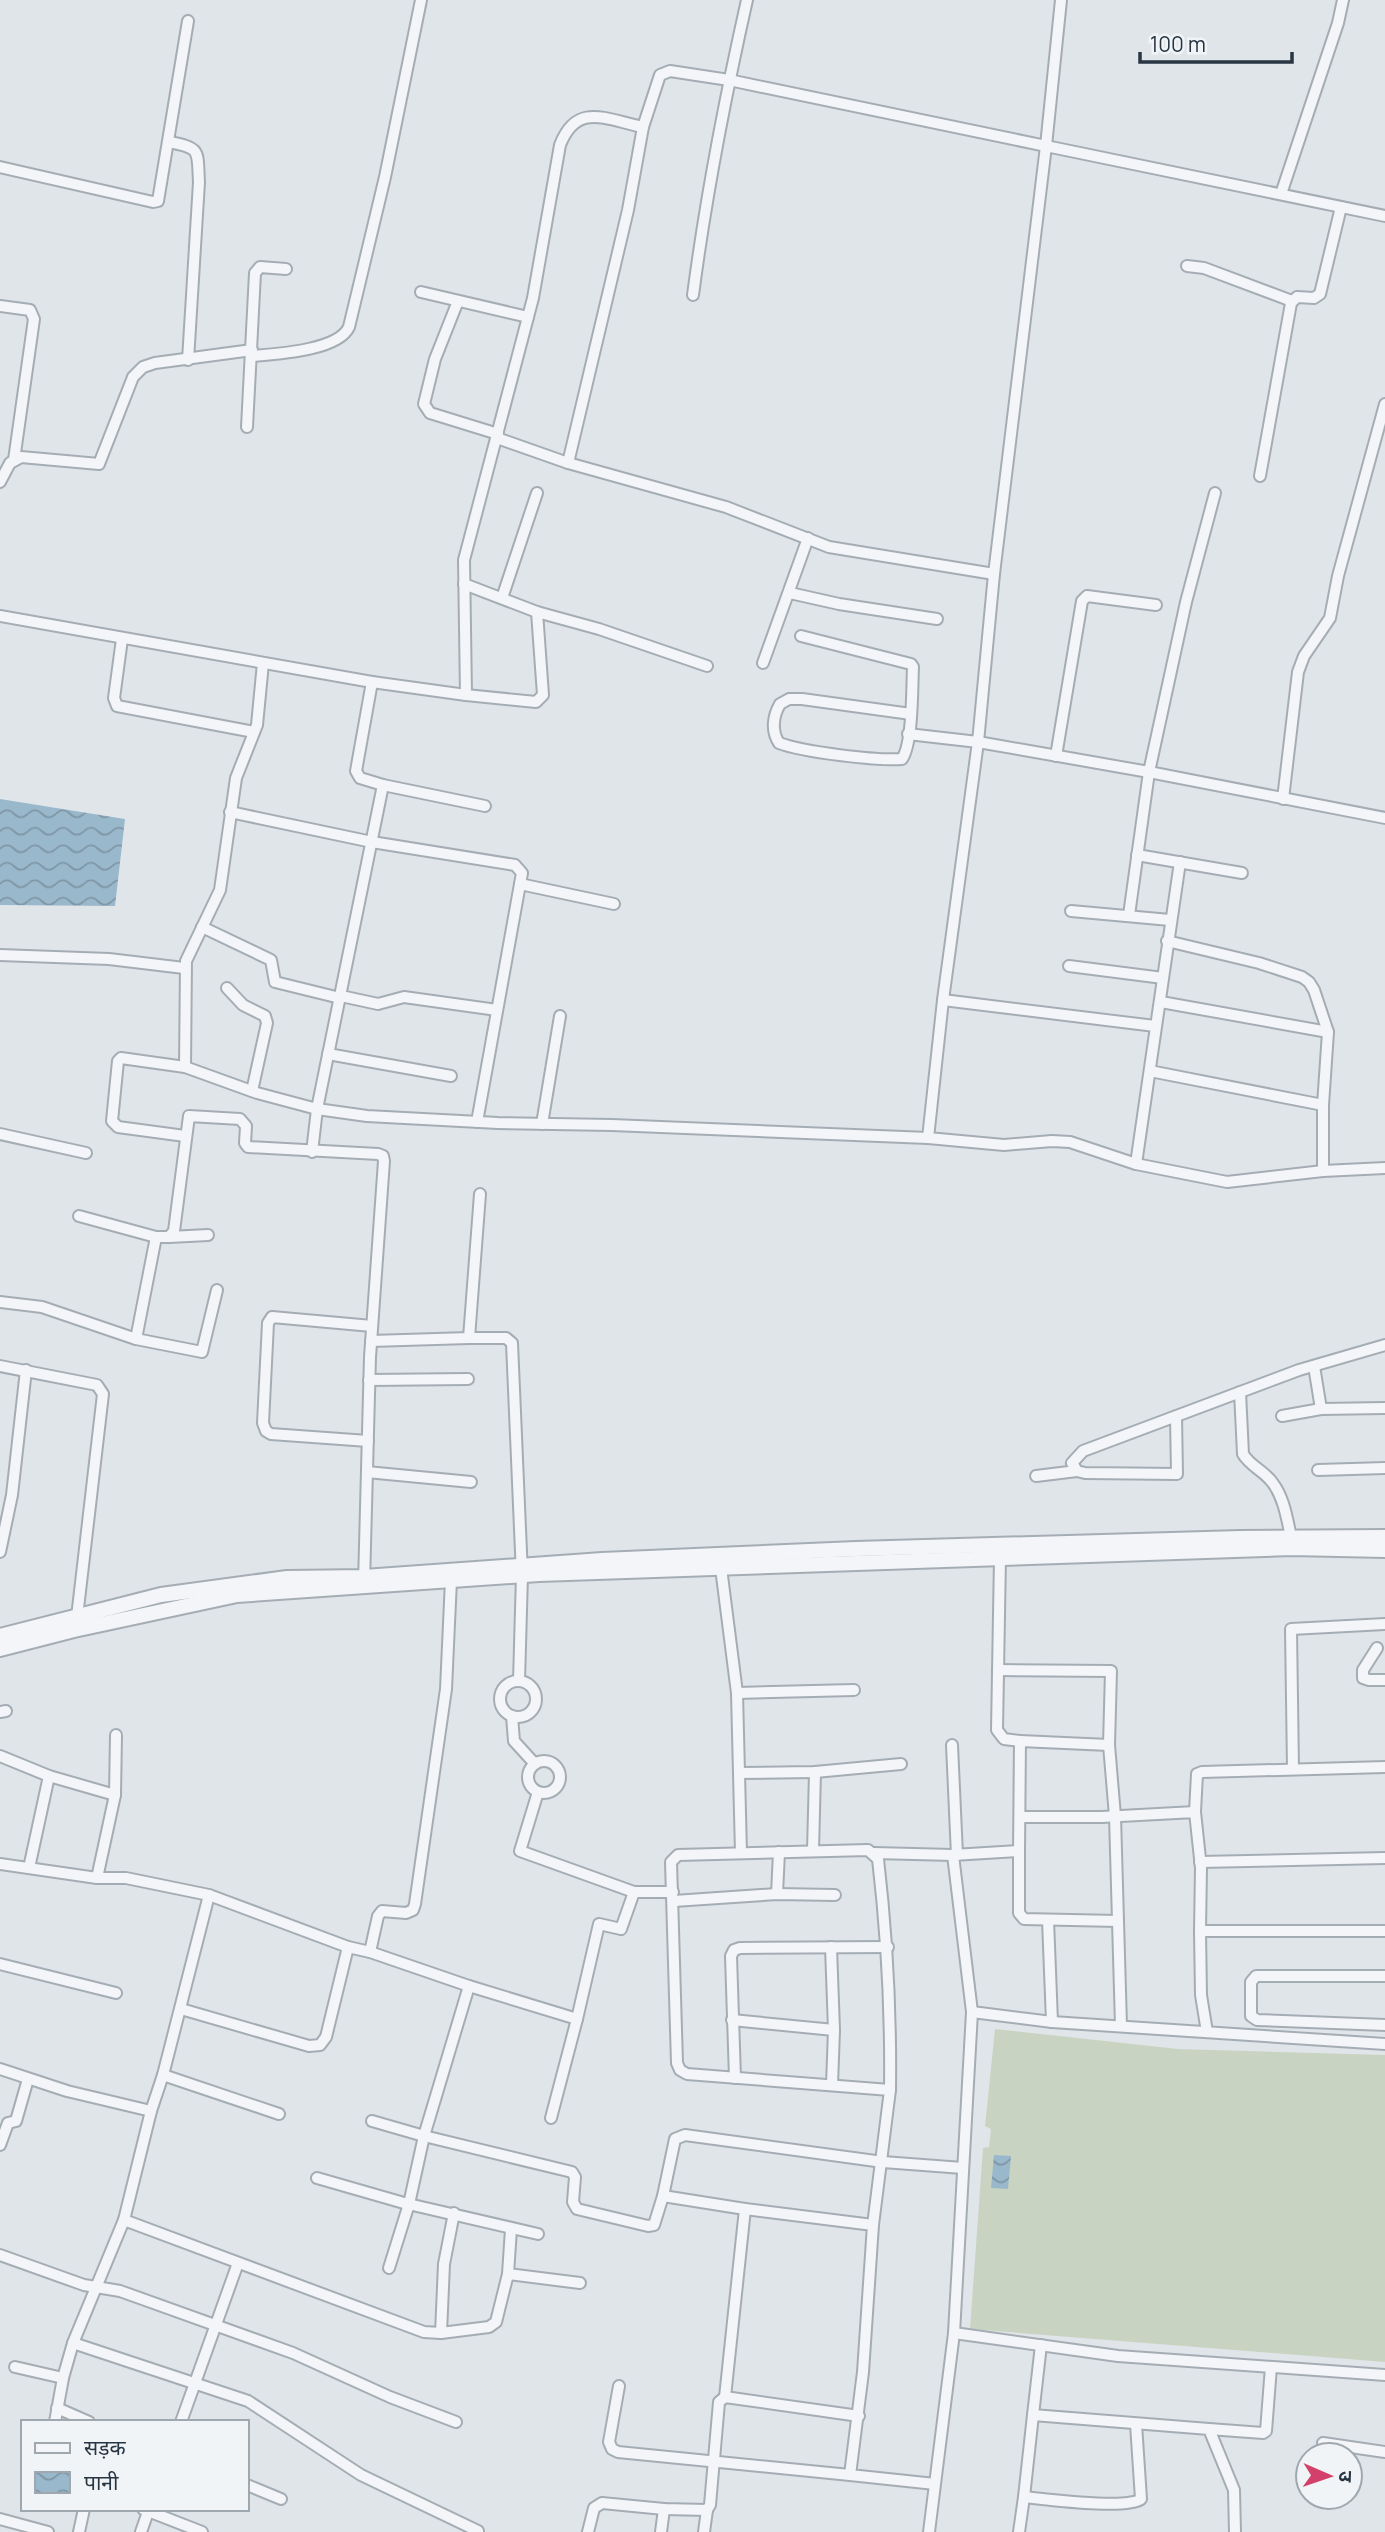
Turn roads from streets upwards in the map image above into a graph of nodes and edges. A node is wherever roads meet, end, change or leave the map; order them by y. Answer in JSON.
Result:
{"nodes":[{"id":1,"x":421,"y":0,"type":"edge"},
{"id":2,"x":747,"y":0,"type":"edge"},
{"id":3,"x":1061,"y":0,"type":"edge"},
{"id":4,"x":1343,"y":0,"type":"edge"},
{"id":5,"x":188,"y":21,"type":"dead end"},
{"id":6,"x":729,"y":80,"type":"junction"},
{"id":7,"x":643,"y":127,"type":"junction"},
{"id":8,"x":169,"y":142,"type":"junction"},
{"id":9,"x":1046,"y":146,"type":"junction"},
{"id":10,"x":0,"y":167,"type":"edge"},
{"id":11,"x":1281,"y":194,"type":"junction"},
{"id":12,"x":1341,"y":207,"type":"junction"},
{"id":13,"x":1385,"y":216,"type":"edge"},
{"id":14,"x":1187,"y":266,"type":"dead end"},
{"id":15,"x":286,"y":270,"type":"dead end"},
{"id":16,"x":421,"y":292,"type":"dead end"},
{"id":17,"x":693,"y":295,"type":"dead end"},
{"id":18,"x":458,"y":301,"type":"junction"},
{"id":19,"x":1292,"y":301,"type":"junction"},
{"id":20,"x":0,"y":306,"type":"edge"},
{"id":21,"x":528,"y":317,"type":"junction"},
{"id":22,"x":252,"y":353,"type":"junction"},
{"id":23,"x":188,"y":360,"type":"junction"},
{"id":24,"x":1385,"y":404,"type":"edge"},
{"id":25,"x":247,"y":427,"type":"dead end"},
{"id":26,"x":498,"y":436,"type":"junction"},
{"id":27,"x":14,"y":460,"type":"junction"},
{"id":28,"x":568,"y":463,"type":"junction"},
{"id":29,"x":1260,"y":476,"type":"dead end"},
{"id":30,"x":0,"y":482,"type":"edge"},
{"id":31,"x":537,"y":493,"type":"dead end"},
{"id":32,"x":1215,"y":493,"type":"dead end"},
{"id":33,"x":808,"y":538,"type":"junction"},
{"id":34,"x":994,"y":574,"type":"junction"},
{"id":35,"x":464,"y":584,"type":"junction"},
{"id":36,"x":790,"y":593,"type":"junction"},
{"id":37,"x":502,"y":598,"type":"junction"},
{"id":38,"x":1156,"y":605,"type":"dead end"},
{"id":39,"x":537,"y":612,"type":"junction"},
{"id":40,"x":0,"y":616,"type":"edge"},
{"id":41,"x":937,"y":619,"type":"dead end"},
{"id":42,"x":801,"y":636,"type":"dead end"},
{"id":43,"x":122,"y":639,"type":"junction"},
{"id":44,"x":263,"y":663,"type":"junction"},
{"id":45,"x":763,"y":663,"type":"dead end"},
{"id":46,"x":707,"y":666,"type":"dead end"},
{"id":47,"x":372,"y":682,"type":"junction"},
{"id":48,"x":466,"y":695,"type":"junction"},
{"id":49,"x":911,"y":715,"type":"junction"},
{"id":50,"x":254,"y":732,"type":"junction"},
{"id":51,"x":908,"y":734,"type":"junction"},
{"id":52,"x":978,"y":743,"type":"junction"},
{"id":53,"x":1056,"y":756,"type":"junction"},
{"id":54,"x":1149,"y":772,"type":"junction"},
{"id":55,"x":383,"y":785,"type":"junction"},
{"id":56,"x":1283,"y":799,"type":"junction"},
{"id":57,"x":485,"y":806,"type":"dead end"},
{"id":58,"x":230,"y":812,"type":"junction"},
{"id":59,"x":1385,"y":818,"type":"edge"},
{"id":60,"x":372,"y":842,"type":"junction"},
{"id":61,"x":1137,"y":855,"type":"junction"},
{"id":62,"x":1180,"y":862,"type":"junction"},
{"id":63,"x":1242,"y":873,"type":"dead end"},
{"id":64,"x":520,"y":884,"type":"junction"},
{"id":65,"x":614,"y":904,"type":"dead end"},
{"id":66,"x":1071,"y":911,"type":"dead end"},
{"id":67,"x":1129,"y":915,"type":"junction"},
{"id":68,"x":1170,"y":920,"type":"junction"},
{"id":69,"x":202,"y":927,"type":"junction"},
{"id":70,"x":1167,"y":940,"type":"junction"},
{"id":71,"x":0,"y":955,"type":"edge"},
{"id":72,"x":1069,"y":966,"type":"dead end"},
{"id":73,"x":184,"y":968,"type":"junction"},
{"id":74,"x":1163,"y":978,"type":"junction"},
{"id":75,"x":227,"y":988,"type":"dead end"},
{"id":76,"x":341,"y":997,"type":"junction"},
{"id":77,"x":943,"y":1000,"type":"junction"},
{"id":78,"x":1161,"y":1002,"type":"junction"},
{"id":79,"x":497,"y":1010,"type":"junction"},
{"id":80,"x":560,"y":1016,"type":"dead end"},
{"id":81,"x":1155,"y":1026,"type":"junction"},
{"id":82,"x":1328,"y":1032,"type":"junction"},
{"id":83,"x":328,"y":1054,"type":"junction"},
{"id":84,"x":185,"y":1067,"type":"junction"},
{"id":85,"x":1150,"y":1071,"type":"junction"},
{"id":86,"x":451,"y":1076,"type":"dead end"},
{"id":87,"x":251,"y":1091,"type":"junction"},
{"id":88,"x":1323,"y":1105,"type":"junction"},
{"id":89,"x":317,"y":1108,"type":"junction"},
{"id":90,"x":477,"y":1122,"type":"junction"},
{"id":91,"x":542,"y":1124,"type":"junction"},
{"id":92,"x":0,"y":1134,"type":"edge"},
{"id":93,"x":185,"y":1136,"type":"junction"},
{"id":94,"x":928,"y":1138,"type":"junction"},
{"id":95,"x":313,"y":1152,"type":"junction"},
{"id":96,"x":86,"y":1153,"type":"dead end"},
{"id":97,"x":1136,"y":1164,"type":"junction"},
{"id":98,"x":1385,"y":1168,"type":"edge"},
{"id":99,"x":1323,"y":1171,"type":"junction"},
{"id":100,"x":481,"y":1194,"type":"dead end"},
{"id":101,"x":79,"y":1216,"type":"dead end"},
{"id":102,"x":208,"y":1236,"type":"dead end"},
{"id":103,"x":156,"y":1237,"type":"junction"},
{"id":104,"x":169,"y":1237,"type":"junction"},
{"id":105,"x":217,"y":1290,"type":"dead end"},
{"id":106,"x":0,"y":1302,"type":"edge"},
{"id":107,"x":372,"y":1326,"type":"junction"},
{"id":108,"x":469,"y":1338,"type":"junction"},
{"id":109,"x":136,"y":1339,"type":"junction"},
{"id":110,"x":371,"y":1341,"type":"junction"},
{"id":111,"x":1385,"y":1345,"type":"edge"},
{"id":112,"x":0,"y":1366,"type":"edge"},
{"id":113,"x":1314,"y":1366,"type":"junction"},
{"id":114,"x":26,"y":1370,"type":"junction"},
{"id":115,"x":468,"y":1379,"type":"dead end"},
{"id":116,"x":369,"y":1380,"type":"junction"},
{"id":117,"x":1240,"y":1392,"type":"junction"},
{"id":118,"x":1385,"y":1408,"type":"edge"},
{"id":119,"x":1321,"y":1409,"type":"junction"},
{"id":120,"x":1176,"y":1416,"type":"junction"},
{"id":121,"x":1282,"y":1416,"type":"dead end"},
{"id":122,"x":368,"y":1441,"type":"junction"},
{"id":123,"x":1385,"y":1468,"type":"edge"},
{"id":124,"x":1318,"y":1470,"type":"dead end"},
{"id":125,"x":1077,"y":1471,"type":"junction"},
{"id":126,"x":367,"y":1472,"type":"junction"},
{"id":127,"x":1036,"y":1476,"type":"dead end"},
{"id":128,"x":471,"y":1482,"type":"dead end"},
{"id":129,"x":1291,"y":1537,"type":"junction"},
{"id":130,"x":1385,"y":1537,"type":"edge"},
{"id":131,"x":1385,"y":1550,"type":"edge"},
{"id":132,"x":0,"y":1552,"type":"edge"},
{"id":133,"x":1000,"y":1557,"type":"junction"},
{"id":134,"x":721,"y":1567,"type":"junction"},
{"id":135,"x":522,"y":1570,"type":"junction"},
{"id":136,"x":451,"y":1580,"type":"junction"},
{"id":137,"x":364,"y":1582,"type":"junction"},
{"id":138,"x":77,"y":1617,"type":"junction"},
{"id":139,"x":1385,"y":1624,"type":"edge"},
{"id":140,"x":0,"y":1636,"type":"edge"},
{"id":141,"x":1377,"y":1648,"type":"dead end"},
{"id":142,"x":0,"y":1649,"type":"edge"},
{"id":143,"x":998,"y":1670,"type":"junction"},
{"id":144,"x":1385,"y":1680,"type":"edge"},
{"id":145,"x":519,"y":1681,"type":"junction"},
{"id":146,"x":854,"y":1690,"type":"dead end"},
{"id":147,"x":737,"y":1693,"type":"junction"},
{"id":148,"x":512,"y":1716,"type":"junction"},
{"id":149,"x":116,"y":1735,"type":"dead end"},
{"id":150,"x":1020,"y":1741,"type":"junction"},
{"id":151,"x":952,"y":1745,"type":"dead end"},
{"id":152,"x":1109,"y":1745,"type":"junction"},
{"id":153,"x":0,"y":1756,"type":"edge"},
{"id":154,"x":535,"y":1764,"type":"junction"},
{"id":155,"x":901,"y":1764,"type":"dead end"},
{"id":156,"x":1385,"y":1767,"type":"edge"},
{"id":157,"x":1293,"y":1769,"type":"junction"},
{"id":158,"x":814,"y":1772,"type":"junction"},
{"id":159,"x":739,"y":1773,"type":"junction"},
{"id":160,"x":49,"y":1776,"type":"junction"},
{"id":161,"x":538,"y":1792,"type":"junction"},
{"id":162,"x":115,"y":1795,"type":"junction"},
{"id":163,"x":1195,"y":1812,"type":"junction"},
{"id":164,"x":1115,"y":1816,"type":"junction"},
{"id":165,"x":1020,"y":1817,"type":"junction"},
{"id":166,"x":813,"y":1851,"type":"junction"},
{"id":167,"x":1019,"y":1851,"type":"junction"},
{"id":168,"x":779,"y":1852,"type":"junction"},
{"id":169,"x":741,"y":1853,"type":"junction"},
{"id":170,"x":874,"y":1853,"type":"junction"},
{"id":171,"x":955,"y":1855,"type":"junction"},
{"id":172,"x":1385,"y":1858,"type":"edge"},
{"id":173,"x":1200,"y":1862,"type":"junction"},
{"id":174,"x":0,"y":1864,"type":"edge"},
{"id":175,"x":29,"y":1868,"type":"junction"},
{"id":176,"x":97,"y":1878,"type":"junction"},
{"id":177,"x":634,"y":1892,"type":"junction"},
{"id":178,"x":777,"y":1894,"type":"junction"},
{"id":179,"x":209,"y":1895,"type":"junction"},
{"id":180,"x":835,"y":1895,"type":"dead end"},
{"id":181,"x":674,"y":1896,"type":"junction"},
{"id":182,"x":1048,"y":1920,"type":"junction"},
{"id":183,"x":1118,"y":1921,"type":"junction"},
{"id":184,"x":1200,"y":1931,"type":"junction"},
{"id":185,"x":1385,"y":1931,"type":"edge"},
{"id":186,"x":348,"y":1947,"type":"junction"},
{"id":187,"x":831,"y":1947,"type":"junction"},
{"id":188,"x":888,"y":1947,"type":"junction"},
{"id":189,"x":370,"y":1952,"type":"junction"},
{"id":190,"x":0,"y":1964,"type":"edge"},
{"id":191,"x":1385,"y":1976,"type":"edge"},
{"id":192,"x":469,"y":1986,"type":"junction"},
{"id":193,"x":116,"y":1993,"type":"dead end"},
{"id":194,"x":181,"y":2009,"type":"junction"},
{"id":195,"x":972,"y":2012,"type":"junction"},
{"id":196,"x":577,"y":2019,"type":"junction"},
{"id":197,"x":732,"y":2020,"type":"junction"},
{"id":198,"x":1052,"y":2022,"type":"junction"},
{"id":199,"x":1385,"y":2025,"type":"edge"},
{"id":200,"x":1121,"y":2026,"type":"junction"},
{"id":201,"x":834,"y":2030,"type":"junction"},
{"id":202,"x":1207,"y":2032,"type":"junction"},
{"id":203,"x":1385,"y":2044,"type":"edge"},
{"id":204,"x":0,"y":2069,"type":"edge"},
{"id":205,"x":163,"y":2074,"type":"junction"},
{"id":206,"x":28,"y":2078,"type":"junction"},
{"id":207,"x":735,"y":2078,"type":"junction"},
{"id":208,"x":832,"y":2085,"type":"junction"},
{"id":209,"x":890,"y":2090,"type":"junction"},
{"id":210,"x":151,"y":2111,"type":"junction"},
{"id":211,"x":279,"y":2114,"type":"dead end"},
{"id":212,"x":551,"y":2118,"type":"dead end"},
{"id":213,"x":372,"y":2121,"type":"dead end"},
{"id":214,"x":424,"y":2136,"type":"junction"},
{"id":215,"x":0,"y":2145,"type":"edge"},
{"id":216,"x":883,"y":2162,"type":"junction"},
{"id":217,"x":963,"y":2168,"type":"junction"},
{"id":218,"x":317,"y":2178,"type":"dead end"},
{"id":219,"x":663,"y":2196,"type":"junction"},
{"id":220,"x":409,"y":2204,"type":"junction"},
{"id":221,"x":745,"y":2209,"type":"junction"},
{"id":222,"x":454,"y":2213,"type":"junction"},
{"id":223,"x":124,"y":2220,"type":"junction"},
{"id":224,"x":873,"y":2225,"type":"junction"},
{"id":225,"x":511,"y":2229,"type":"junction"},
{"id":226,"x":538,"y":2234,"type":"dead end"},
{"id":227,"x":0,"y":2255,"type":"edge"},
{"id":228,"x":238,"y":2263,"type":"junction"},
{"id":229,"x":389,"y":2267,"type":"dead end"},
{"id":230,"x":508,"y":2274,"type":"junction"},
{"id":231,"x":580,"y":2283,"type":"dead end"},
{"id":232,"x":97,"y":2288,"type":"junction"},
{"id":233,"x":217,"y":2326,"type":"junction"},
{"id":234,"x":440,"y":2333,"type":"junction"},
{"id":235,"x":954,"y":2333,"type":"junction"},
{"id":236,"x":73,"y":2343,"type":"junction"},
{"id":237,"x":1041,"y":2346,"type":"junction"},
{"id":238,"x":15,"y":2367,"type":"dead end"},
{"id":239,"x":1271,"y":2367,"type":"junction"},
{"id":240,"x":1385,"y":2375,"type":"edge"},
{"id":241,"x":63,"y":2378,"type":"junction"},
{"id":242,"x":194,"y":2382,"type":"junction"},
{"id":243,"x":619,"y":2386,"type":"dead end"},
{"id":244,"x":725,"y":2397,"type":"junction"},
{"id":245,"x":57,"y":2408,"type":"junction"},
{"id":246,"x":1033,"y":2415,"type":"junction"},
{"id":247,"x":859,"y":2416,"type":"junction"},
{"id":248,"x":55,"y":2420,"type":"edge"},
{"id":249,"x":84,"y":2420,"type":"edge"},
{"id":250,"x":182,"y":2420,"type":"edge"},
{"id":251,"x":456,"y":2422,"type":"dead end"},
{"id":252,"x":1136,"y":2424,"type":"junction"},
{"id":253,"x":1209,"y":2429,"type":"junction"},
{"id":254,"x":1364,"y":2449,"type":"edge"},
{"id":255,"x":1385,"y":2452,"type":"edge"},
{"id":256,"x":713,"y":2462,"type":"junction"},
{"id":257,"x":850,"y":2476,"type":"junction"},
{"id":258,"x":935,"y":2484,"type":"junction"},
{"id":259,"x":248,"y":2485,"type":"edge"},
{"id":260,"x":1024,"y":2497,"type":"junction"},
{"id":261,"x":281,"y":2499,"type":"dead end"},
{"id":262,"x":664,"y":2509,"type":"junction"},
{"id":263,"x":707,"y":2510,"type":"junction"},
{"id":264,"x":84,"y":2511,"type":"edge"},
{"id":265,"x":147,"y":2511,"type":"edge"},
{"id":266,"x":150,"y":2511,"type":"edge"},
{"id":267,"x":0,"y":2519,"type":"edge"},
{"id":268,"x":478,"y":2531,"type":"edge"},
{"id":269,"x":48,"y":2532,"type":"edge"},
{"id":270,"x":79,"y":2532,"type":"edge"},
{"id":271,"x":141,"y":2532,"type":"edge"},
{"id":272,"x":202,"y":2532,"type":"edge"},
{"id":273,"x":588,"y":2532,"type":"edge"},
{"id":274,"x":661,"y":2532,"type":"edge"},
{"id":275,"x":704,"y":2532,"type":"edge"},
{"id":276,"x":929,"y":2532,"type":"edge"},
{"id":277,"x":1020,"y":2532,"type":"edge"},
{"id":278,"x":1235,"y":2532,"type":"edge"}],
"edges":[{"from":1,"to":22,"type":"street"},
{"from":2,"to":6,"type":"street"},
{"from":3,"to":9,"type":"street"},
{"from":4,"to":11,"type":"street"},
{"from":5,"to":8,"type":"street"},
{"from":6,"to":7,"type":"street"},
{"from":6,"to":9,"type":"street"},
{"from":6,"to":17,"type":"street"},
{"from":7,"to":21,"type":"street"},
{"from":7,"to":28,"type":"street"},
{"from":8,"to":10,"type":"street"},
{"from":8,"to":23,"type":"street"},
{"from":9,"to":11,"type":"street"},
{"from":9,"to":34,"type":"street"},
{"from":11,"to":12,"type":"street"},
{"from":12,"to":13,"type":"street"},
{"from":12,"to":19,"type":"street"},
{"from":14,"to":19,"type":"street"},
{"from":15,"to":22,"type":"street"},
{"from":16,"to":18,"type":"street"},
{"from":18,"to":21,"type":"street"},
{"from":18,"to":26,"type":"street"},
{"from":19,"to":29,"type":"street"},
{"from":20,"to":27,"type":"street"},
{"from":21,"to":26,"type":"street"},
{"from":22,"to":23,"type":"street"},
{"from":22,"to":25,"type":"street"},
{"from":23,"to":27,"type":"street"},
{"from":24,"to":56,"type":"street"},
{"from":26,"to":28,"type":"street"},
{"from":26,"to":35,"type":"street"},
{"from":27,"to":30,"type":"street"},
{"from":28,"to":33,"type":"street"},
{"from":31,"to":37,"type":"street"},
{"from":32,"to":54,"type":"street"},
{"from":33,"to":34,"type":"street"},
{"from":33,"to":36,"type":"street"},
{"from":34,"to":52,"type":"street"},
{"from":35,"to":37,"type":"street"},
{"from":35,"to":48,"type":"street"},
{"from":36,"to":41,"type":"street"},
{"from":36,"to":45,"type":"street"},
{"from":37,"to":39,"type":"street"},
{"from":38,"to":53,"type":"street"},
{"from":39,"to":46,"type":"street"},
{"from":39,"to":48,"type":"street"},
{"from":40,"to":43,"type":"street"},
{"from":42,"to":49,"type":"street"},
{"from":43,"to":44,"type":"street"},
{"from":43,"to":50,"type":"street"},
{"from":44,"to":47,"type":"street"},
{"from":44,"to":50,"type":"street"},
{"from":47,"to":48,"type":"street"},
{"from":47,"to":55,"type":"street"},
{"from":49,"to":51,"type":"street"},
{"from":49,"to":51,"type":"street"},
{"from":50,"to":58,"type":"street"},
{"from":51,"to":52,"type":"street"},
{"from":52,"to":53,"type":"street"},
{"from":52,"to":77,"type":"street"},
{"from":53,"to":54,"type":"street"},
{"from":54,"to":56,"type":"street"},
{"from":54,"to":61,"type":"street"},
{"from":55,"to":57,"type":"street"},
{"from":55,"to":60,"type":"street"},
{"from":56,"to":59,"type":"street"},
{"from":58,"to":60,"type":"street"},
{"from":58,"to":69,"type":"street"},
{"from":60,"to":64,"type":"street"},
{"from":60,"to":76,"type":"street"},
{"from":61,"to":62,"type":"street"},
{"from":61,"to":67,"type":"street"},
{"from":62,"to":63,"type":"street"},
{"from":62,"to":68,"type":"street"},
{"from":64,"to":65,"type":"street"},
{"from":64,"to":79,"type":"street"},
{"from":66,"to":67,"type":"street"},
{"from":67,"to":68,"type":"street"},
{"from":68,"to":70,"type":"street"},
{"from":69,"to":73,"type":"street"},
{"from":69,"to":76,"type":"street"},
{"from":70,"to":74,"type":"street"},
{"from":70,"to":82,"type":"street"},
{"from":71,"to":73,"type":"street"},
{"from":72,"to":74,"type":"street"},
{"from":73,"to":84,"type":"street"},
{"from":74,"to":78,"type":"street"},
{"from":75,"to":87,"type":"street"},
{"from":76,"to":79,"type":"street"},
{"from":76,"to":83,"type":"street"},
{"from":77,"to":81,"type":"street"},
{"from":77,"to":94,"type":"street"},
{"from":78,"to":81,"type":"street"},
{"from":78,"to":82,"type":"street"},
{"from":79,"to":90,"type":"street"},
{"from":80,"to":91,"type":"street"},
{"from":81,"to":85,"type":"street"},
{"from":82,"to":88,"type":"street"},
{"from":83,"to":86,"type":"street"},
{"from":83,"to":89,"type":"street"},
{"from":84,"to":87,"type":"street"},
{"from":84,"to":93,"type":"street"},
{"from":85,"to":88,"type":"street"},
{"from":85,"to":97,"type":"street"},
{"from":87,"to":89,"type":"street"},
{"from":88,"to":99,"type":"street"},
{"from":89,"to":90,"type":"street"},
{"from":89,"to":95,"type":"street"},
{"from":90,"to":91,"type":"street"},
{"from":91,"to":94,"type":"street"},
{"from":92,"to":96,"type":"street"},
{"from":93,"to":95,"type":"street"},
{"from":93,"to":104,"type":"street"},
{"from":94,"to":97,"type":"street"},
{"from":95,"to":107,"type":"street"},
{"from":97,"to":99,"type":"street"},
{"from":98,"to":99,"type":"street"},
{"from":100,"to":108,"type":"street"},
{"from":101,"to":103,"type":"street"},
{"from":102,"to":104,"type":"street"},
{"from":103,"to":104,"type":"street"},
{"from":103,"to":109,"type":"street"},
{"from":105,"to":109,"type":"street"},
{"from":106,"to":109,"type":"street"},
{"from":107,"to":110,"type":"street"},
{"from":107,"to":122,"type":"street"},
{"from":108,"to":110,"type":"street"},
{"from":108,"to":135,"type":"street"},
{"from":110,"to":116,"type":"street"},
{"from":111,"to":113,"type":"street"},
{"from":112,"to":114,"type":"street"},
{"from":113,"to":117,"type":"street"},
{"from":113,"to":119,"type":"street"},
{"from":114,"to":132,"type":"street"},
{"from":114,"to":138,"type":"street"},
{"from":115,"to":116,"type":"street"},
{"from":116,"to":122,"type":"street"},
{"from":117,"to":120,"type":"street"},
{"from":117,"to":129,"type":"street"},
{"from":118,"to":119,"type":"street"},
{"from":119,"to":121,"type":"street"},
{"from":120,"to":125,"type":"street"},
{"from":120,"to":125,"type":"street"},
{"from":122,"to":126,"type":"street"},
{"from":123,"to":124,"type":"street"},
{"from":125,"to":127,"type":"street"},
{"from":126,"to":128,"type":"street"},
{"from":126,"to":137,"type":"street"},
{"from":129,"to":130,"type":"street"},
{"from":129,"to":135,"type":"street"},
{"from":131,"to":133,"type":"street"},
{"from":133,"to":134,"type":"street"},
{"from":133,"to":143,"type":"street"},
{"from":134,"to":135,"type":"street"},
{"from":134,"to":147,"type":"street"},
{"from":135,"to":136,"type":"street"},
{"from":135,"to":137,"type":"street"},
{"from":135,"to":145,"type":"street"},
{"from":136,"to":137,"type":"street"},
{"from":136,"to":189,"type":"street"},
{"from":137,"to":138,"type":"street"},
{"from":137,"to":142,"type":"street"},
{"from":138,"to":140,"type":"street"},
{"from":139,"to":157,"type":"street"},
{"from":141,"to":144,"type":"street"},
{"from":143,"to":150,"type":"street"},
{"from":143,"to":152,"type":"street"},
{"from":145,"to":148,"type":"street"},
{"from":145,"to":148,"type":"street"},
{"from":146,"to":147,"type":"street"},
{"from":147,"to":159,"type":"street"},
{"from":148,"to":154,"type":"street"},
{"from":149,"to":162,"type":"street"},
{"from":150,"to":152,"type":"street"},
{"from":150,"to":165,"type":"street"},
{"from":151,"to":171,"type":"street"},
{"from":152,"to":164,"type":"street"},
{"from":153,"to":160,"type":"street"},
{"from":154,"to":161,"type":"street"},
{"from":154,"to":161,"type":"street"},
{"from":155,"to":158,"type":"street"},
{"from":156,"to":157,"type":"street"},
{"from":157,"to":163,"type":"street"},
{"from":158,"to":159,"type":"street"},
{"from":158,"to":166,"type":"street"},
{"from":159,"to":169,"type":"street"},
{"from":160,"to":162,"type":"street"},
{"from":160,"to":175,"type":"street"},
{"from":161,"to":177,"type":"street"},
{"from":162,"to":176,"type":"street"},
{"from":163,"to":164,"type":"street"},
{"from":163,"to":173,"type":"street"},
{"from":164,"to":165,"type":"street"},
{"from":164,"to":183,"type":"street"},
{"from":165,"to":167,"type":"street"},
{"from":166,"to":168,"type":"street"},
{"from":166,"to":170,"type":"street"},
{"from":167,"to":171,"type":"street"},
{"from":167,"to":182,"type":"street"},
{"from":168,"to":169,"type":"street"},
{"from":168,"to":178,"type":"street"},
{"from":169,"to":181,"type":"street"},
{"from":170,"to":171,"type":"street"},
{"from":170,"to":188,"type":"street"},
{"from":171,"to":195,"type":"street"},
{"from":172,"to":173,"type":"street"},
{"from":173,"to":184,"type":"street"},
{"from":174,"to":175,"type":"street"},
{"from":175,"to":176,"type":"street"},
{"from":176,"to":179,"type":"street"},
{"from":177,"to":181,"type":"street"},
{"from":177,"to":196,"type":"street"},
{"from":178,"to":180,"type":"street"},
{"from":178,"to":181,"type":"street"},
{"from":179,"to":186,"type":"street"},
{"from":179,"to":194,"type":"street"},
{"from":181,"to":207,"type":"street"},
{"from":182,"to":183,"type":"street"},
{"from":182,"to":198,"type":"street"},
{"from":183,"to":200,"type":"street"},
{"from":184,"to":185,"type":"street"},
{"from":184,"to":202,"type":"street"},
{"from":186,"to":189,"type":"street"},
{"from":186,"to":194,"type":"street"},
{"from":187,"to":188,"type":"street"},
{"from":187,"to":197,"type":"street"},
{"from":187,"to":201,"type":"street"},
{"from":188,"to":209,"type":"street"},
{"from":189,"to":192,"type":"street"},
{"from":190,"to":193,"type":"street"},
{"from":191,"to":199,"type":"street"},
{"from":192,"to":196,"type":"street"},
{"from":192,"to":214,"type":"street"},
{"from":194,"to":205,"type":"street"},
{"from":195,"to":198,"type":"street"},
{"from":195,"to":217,"type":"street"},
{"from":196,"to":212,"type":"street"},
{"from":197,"to":201,"type":"street"},
{"from":197,"to":207,"type":"street"},
{"from":198,"to":200,"type":"street"},
{"from":200,"to":202,"type":"street"},
{"from":201,"to":208,"type":"street"},
{"from":202,"to":203,"type":"street"},
{"from":204,"to":206,"type":"street"},
{"from":205,"to":210,"type":"street"},
{"from":205,"to":211,"type":"street"},
{"from":206,"to":210,"type":"street"},
{"from":206,"to":215,"type":"street"},
{"from":207,"to":208,"type":"street"},
{"from":208,"to":209,"type":"street"},
{"from":209,"to":216,"type":"street"},
{"from":210,"to":223,"type":"street"},
{"from":213,"to":214,"type":"street"},
{"from":214,"to":219,"type":"street"},
{"from":214,"to":220,"type":"street"},
{"from":216,"to":217,"type":"street"},
{"from":216,"to":219,"type":"street"},
{"from":216,"to":224,"type":"street"},
{"from":217,"to":235,"type":"street"},
{"from":218,"to":220,"type":"street"},
{"from":219,"to":221,"type":"street"},
{"from":220,"to":222,"type":"street"},
{"from":220,"to":229,"type":"street"},
{"from":221,"to":224,"type":"street"},
{"from":221,"to":244,"type":"street"},
{"from":222,"to":225,"type":"street"},
{"from":222,"to":234,"type":"street"},
{"from":223,"to":228,"type":"street"},
{"from":223,"to":232,"type":"street"},
{"from":224,"to":247,"type":"street"},
{"from":225,"to":226,"type":"street"},
{"from":225,"to":230,"type":"street"},
{"from":227,"to":232,"type":"street"},
{"from":228,"to":233,"type":"street"},
{"from":228,"to":234,"type":"street"},
{"from":230,"to":231,"type":"street"},
{"from":230,"to":234,"type":"street"},
{"from":232,"to":233,"type":"street"},
{"from":232,"to":236,"type":"street"},
{"from":233,"to":242,"type":"street"},
{"from":233,"to":251,"type":"street"},
{"from":235,"to":237,"type":"street"},
{"from":235,"to":258,"type":"street"},
{"from":236,"to":241,"type":"street"},
{"from":236,"to":242,"type":"street"},
{"from":237,"to":239,"type":"street"},
{"from":237,"to":246,"type":"street"},
{"from":238,"to":241,"type":"street"},
{"from":239,"to":240,"type":"street"},
{"from":239,"to":253,"type":"street"},
{"from":241,"to":245,"type":"street"},
{"from":242,"to":250,"type":"street"},
{"from":242,"to":268,"type":"street"},
{"from":243,"to":256,"type":"street"},
{"from":244,"to":247,"type":"street"},
{"from":244,"to":256,"type":"street"},
{"from":245,"to":248,"type":"street"},
{"from":245,"to":249,"type":"street"},
{"from":246,"to":252,"type":"street"},
{"from":246,"to":260,"type":"street"},
{"from":247,"to":257,"type":"street"},
{"from":252,"to":253,"type":"street"},
{"from":252,"to":260,"type":"street"},
{"from":253,"to":278,"type":"street"},
{"from":254,"to":255,"type":"street"},
{"from":256,"to":257,"type":"street"},
{"from":256,"to":263,"type":"street"},
{"from":257,"to":258,"type":"street"},
{"from":258,"to":276,"type":"street"},
{"from":259,"to":261,"type":"street"},
{"from":260,"to":277,"type":"street"},
{"from":262,"to":263,"type":"street"},
{"from":262,"to":273,"type":"street"},
{"from":262,"to":274,"type":"street"},
{"from":263,"to":275,"type":"street"},
{"from":264,"to":270,"type":"street"},
{"from":265,"to":271,"type":"street"},
{"from":266,"to":272,"type":"street"},
{"from":267,"to":269,"type":"street"}]}
